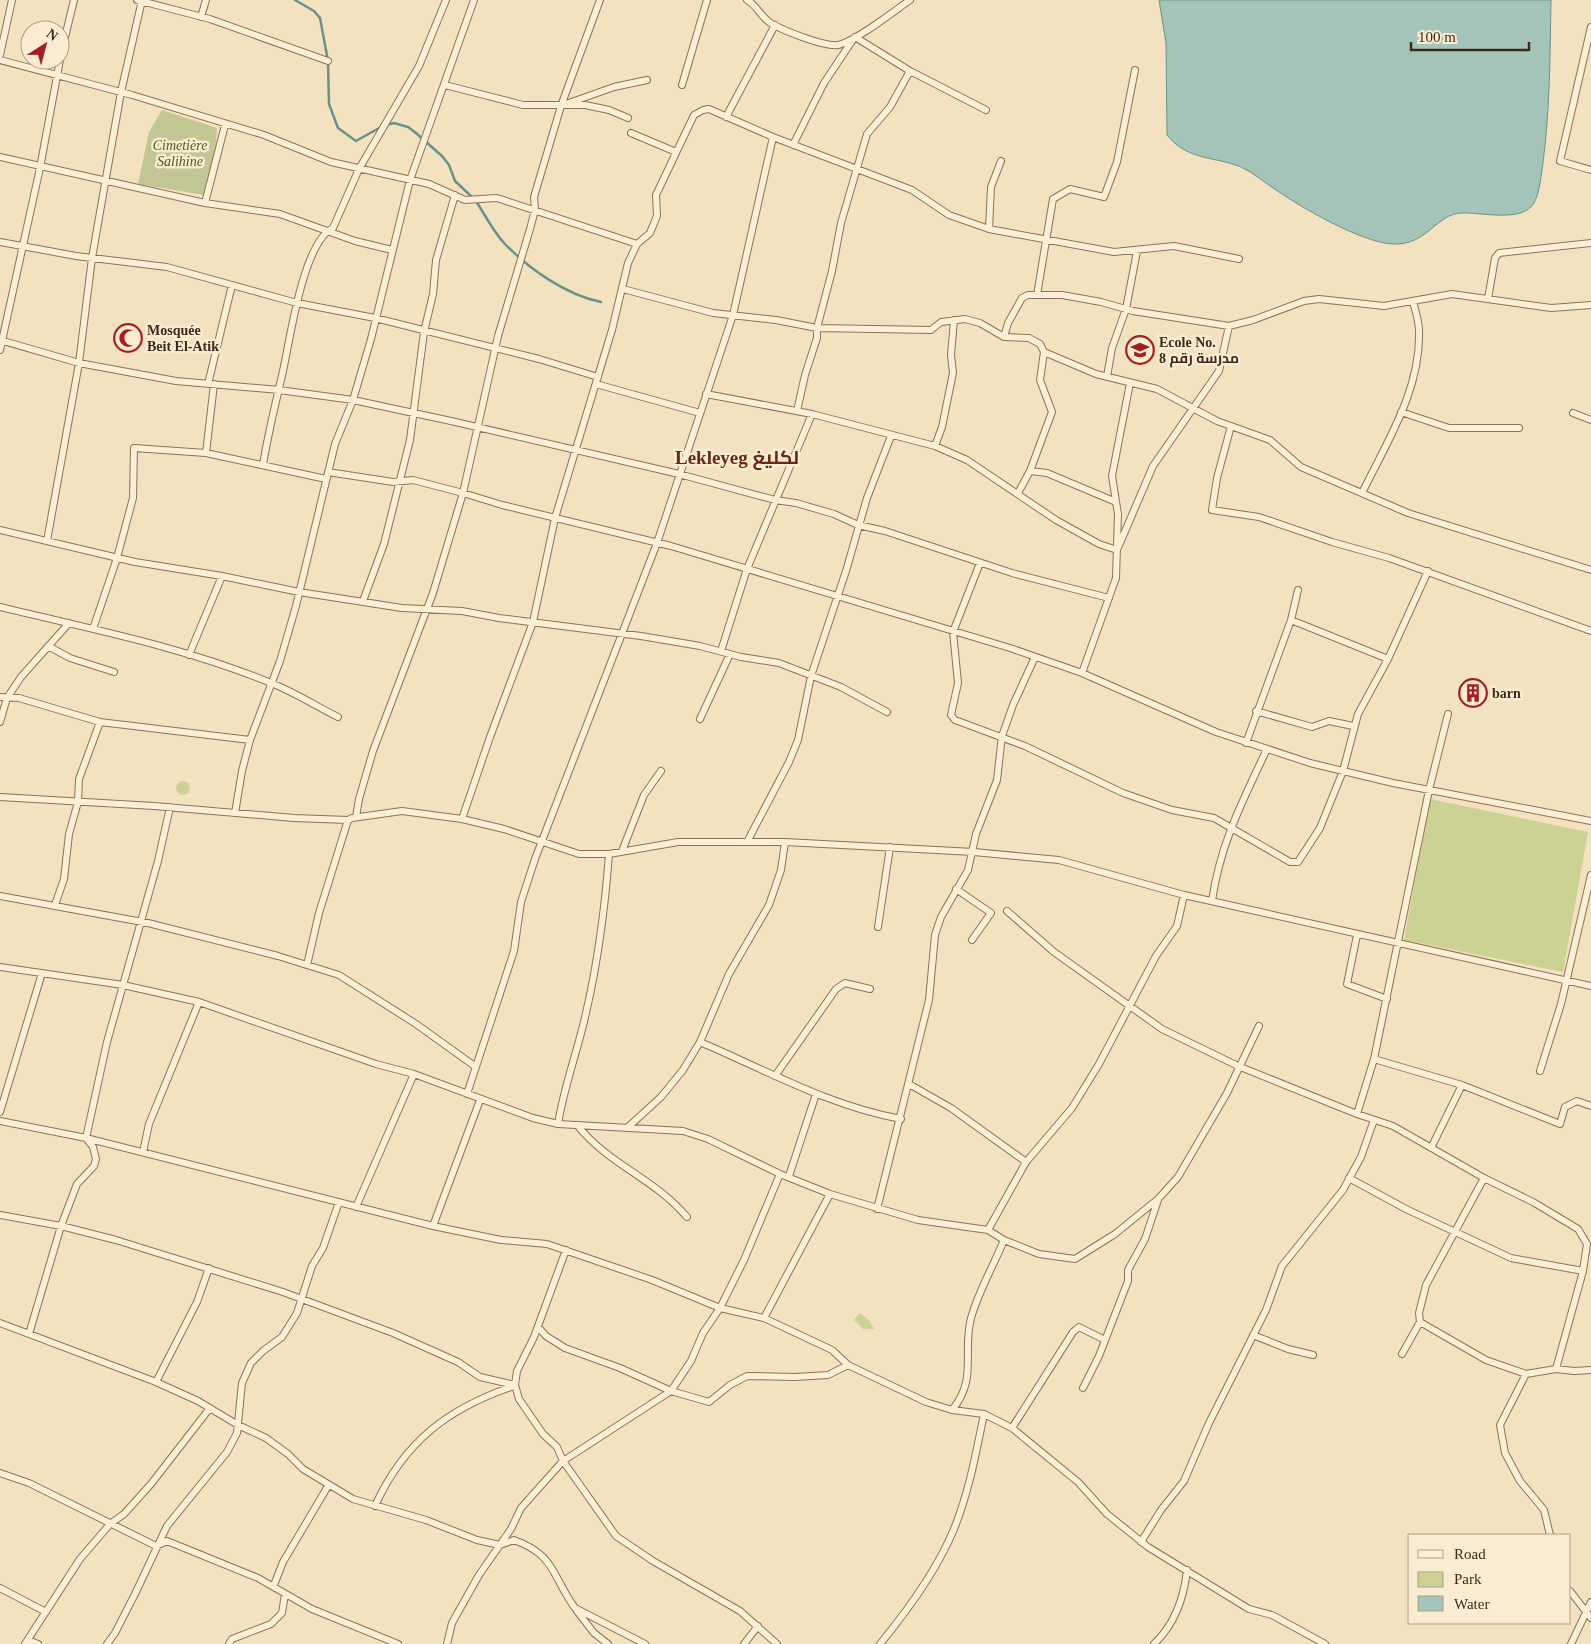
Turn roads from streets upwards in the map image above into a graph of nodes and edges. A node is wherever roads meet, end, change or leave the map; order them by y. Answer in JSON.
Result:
{"nodes":[{"id":1,"x":12,"y":0,"type":"edge"},
{"id":2,"x":74,"y":0,"type":"edge"},
{"id":3,"x":140,"y":0,"type":"edge"},
{"id":4,"x":206,"y":0,"type":"edge"},
{"id":5,"x":446,"y":0,"type":"edge"},
{"id":6,"x":474,"y":0,"type":"edge"},
{"id":7,"x":600,"y":0,"type":"edge"},
{"id":8,"x":707,"y":0,"type":"edge"},
{"id":9,"x":748,"y":0,"type":"edge"},
{"id":10,"x":910,"y":0,"type":"edge"},
{"id":11,"x":201,"y":17,"type":"junction"},
{"id":12,"x":69,"y":20,"type":"edge"},
{"id":13,"x":775,"y":26,"type":"junction"},
{"id":14,"x":1591,"y":27,"type":"edge"},
{"id":15,"x":855,"y":38,"type":"junction"},
{"id":16,"x":0,"y":55,"type":"edge"},
{"id":17,"x":0,"y":60,"type":"edge"},
{"id":18,"x":328,"y":61,"type":"dead end"},
{"id":19,"x":57,"y":70,"type":"edge"},
{"id":20,"x":1134,"y":70,"type":"dead end"},
{"id":21,"x":910,"y":71,"type":"junction"},
{"id":22,"x":56,"y":74,"type":"junction"},
{"id":23,"x":647,"y":80,"type":"dead end"},
{"id":24,"x":445,"y":85,"type":"junction"},
{"id":25,"x":682,"y":85,"type":"dead end"},
{"id":26,"x":120,"y":92,"type":"junction"},
{"id":27,"x":561,"y":106,"type":"junction"},
{"id":28,"x":986,"y":110,"type":"dead end"},
{"id":29,"x":726,"y":117,"type":"junction"},
{"id":30,"x":628,"y":118,"type":"dead end"},
{"id":31,"x":225,"y":125,"type":"junction"},
{"id":32,"x":631,"y":133,"type":"dead end"},
{"id":33,"x":773,"y":138,"type":"junction"},
{"id":34,"x":793,"y":145,"type":"junction"},
{"id":35,"x":676,"y":152,"type":"junction"},
{"id":36,"x":0,"y":157,"type":"edge"},
{"id":37,"x":1001,"y":161,"type":"dead end"},
{"id":38,"x":40,"y":168,"type":"junction"},
{"id":39,"x":359,"y":169,"type":"junction"},
{"id":40,"x":857,"y":169,"type":"junction"},
{"id":41,"x":1591,"y":170,"type":"edge"},
{"id":42,"x":410,"y":180,"type":"junction"},
{"id":43,"x":105,"y":182,"type":"junction"},
{"id":44,"x":455,"y":195,"type":"junction"},
{"id":45,"x":205,"y":203,"type":"junction"},
{"id":46,"x":534,"y":210,"type":"junction"},
{"id":47,"x":989,"y":229,"type":"junction"},
{"id":48,"x":327,"y":231,"type":"junction"},
{"id":49,"x":1044,"y":241,"type":"junction"},
{"id":50,"x":0,"y":242,"type":"edge"},
{"id":51,"x":1591,"y":243,"type":"edge"},
{"id":52,"x":637,"y":244,"type":"junction"},
{"id":53,"x":22,"y":246,"type":"junction"},
{"id":54,"x":392,"y":250,"type":"junction"},
{"id":55,"x":1137,"y":251,"type":"junction"},
{"id":56,"x":92,"y":258,"type":"junction"},
{"id":57,"x":1239,"y":259,"type":"dead end"},
{"id":58,"x":232,"y":285,"type":"junction"},
{"id":59,"x":623,"y":289,"type":"junction"},
{"id":60,"x":1037,"y":295,"type":"junction"},
{"id":61,"x":1488,"y":299,"type":"junction"},
{"id":62,"x":1413,"y":300,"type":"junction"},
{"id":63,"x":297,"y":303,"type":"junction"},
{"id":64,"x":1591,"y":305,"type":"edge"},
{"id":65,"x":1126,"y":309,"type":"junction"},
{"id":66,"x":733,"y":315,"type":"junction"},
{"id":67,"x":376,"y":318,"type":"junction"},
{"id":68,"x":954,"y":320,"type":"junction"},
{"id":69,"x":1229,"y":326,"type":"junction"},
{"id":70,"x":817,"y":328,"type":"junction"},
{"id":71,"x":424,"y":332,"type":"junction"},
{"id":72,"x":1004,"y":337,"type":"junction"},
{"id":73,"x":1,"y":340,"type":"edge"},
{"id":74,"x":496,"y":348,"type":"junction"},
{"id":75,"x":0,"y":350,"type":"edge"},
{"id":76,"x":1044,"y":352,"type":"junction"},
{"id":77,"x":79,"y":363,"type":"junction"},
{"id":78,"x":1106,"y":377,"type":"junction"},
{"id":79,"x":597,"y":380,"type":"junction"},
{"id":80,"x":211,"y":384,"type":"junction"},
{"id":81,"x":1130,"y":384,"type":"junction"},
{"id":82,"x":279,"y":390,"type":"junction"},
{"id":83,"x":706,"y":394,"type":"junction"},
{"id":84,"x":353,"y":400,"type":"junction"},
{"id":85,"x":1193,"y":408,"type":"junction"},
{"id":86,"x":796,"y":411,"type":"junction"},
{"id":87,"x":1401,"y":412,"type":"junction"},
{"id":88,"x":1574,"y":413,"type":"dead end"},
{"id":89,"x":415,"y":414,"type":"junction"},
{"id":90,"x":700,"y":414,"type":"junction"},
{"id":91,"x":812,"y":414,"type":"junction"},
{"id":92,"x":1591,"y":420,"type":"edge"},
{"id":93,"x":1231,"y":426,"type":"junction"},
{"id":94,"x":479,"y":428,"type":"junction"},
{"id":95,"x":1519,"y":428,"type":"dead end"},
{"id":96,"x":891,"y":436,"type":"junction"},
{"id":97,"x":935,"y":446,"type":"junction"},
{"id":98,"x":575,"y":452,"type":"junction"},
{"id":99,"x":206,"y":453,"type":"junction"},
{"id":100,"x":263,"y":465,"type":"junction"},
{"id":101,"x":1030,"y":472,"type":"junction"},
{"id":102,"x":678,"y":474,"type":"junction"},
{"id":103,"x":327,"y":476,"type":"junction"},
{"id":104,"x":401,"y":482,"type":"junction"},
{"id":105,"x":463,"y":493,"type":"junction"},
{"id":106,"x":1018,"y":493,"type":"junction"},
{"id":107,"x":1362,"y":493,"type":"junction"},
{"id":108,"x":775,"y":500,"type":"junction"},
{"id":109,"x":1116,"y":502,"type":"junction"},
{"id":110,"x":555,"y":518,"type":"junction"},
{"id":111,"x":858,"y":525,"type":"junction"},
{"id":112,"x":0,"y":530,"type":"edge"},
{"id":113,"x":47,"y":541,"type":"junction"},
{"id":114,"x":657,"y":543,"type":"junction"},
{"id":115,"x":1117,"y":550,"type":"junction"},
{"id":116,"x":117,"y":558,"type":"junction"},
{"id":117,"x":980,"y":563,"type":"junction"},
{"id":118,"x":747,"y":569,"type":"junction"},
{"id":119,"x":1591,"y":570,"type":"edge"},
{"id":120,"x":1428,"y":571,"type":"junction"},
{"id":121,"x":222,"y":576,"type":"junction"},
{"id":122,"x":1298,"y":590,"type":"dead end"},
{"id":123,"x":299,"y":592,"type":"junction"},
{"id":124,"x":838,"y":596,"type":"junction"},
{"id":125,"x":1109,"y":598,"type":"junction"},
{"id":126,"x":363,"y":601,"type":"junction"},
{"id":127,"x":0,"y":607,"type":"edge"},
{"id":128,"x":428,"y":608,"type":"junction"},
{"id":129,"x":1291,"y":620,"type":"junction"},
{"id":130,"x":533,"y":622,"type":"junction"},
{"id":131,"x":69,"y":623,"type":"junction"},
{"id":132,"x":93,"y":629,"type":"junction"},
{"id":133,"x":1591,"y":631,"type":"edge"},
{"id":134,"x":953,"y":632,"type":"junction"},
{"id":135,"x":622,"y":634,"type":"junction"},
{"id":136,"x":48,"y":646,"type":"junction"},
{"id":137,"x":721,"y":652,"type":"junction"},
{"id":138,"x":730,"y":654,"type":"junction"},
{"id":139,"x":189,"y":655,"type":"junction"},
{"id":140,"x":1035,"y":657,"type":"junction"},
{"id":141,"x":1388,"y":659,"type":"junction"},
{"id":142,"x":114,"y":672,"type":"dead end"},
{"id":143,"x":1082,"y":673,"type":"junction"},
{"id":144,"x":811,"y":676,"type":"junction"},
{"id":145,"x":272,"y":683,"type":"junction"},
{"id":146,"x":4,"y":697,"type":"edge"},
{"id":147,"x":1256,"y":711,"type":"junction"},
{"id":148,"x":887,"y":712,"type":"dead end"},
{"id":149,"x":1448,"y":714,"type":"dead end"},
{"id":150,"x":338,"y":717,"type":"dead end"},
{"id":151,"x":700,"y":719,"type":"dead end"},
{"id":152,"x":0,"y":722,"type":"edge"},
{"id":153,"x":100,"y":722,"type":"junction"},
{"id":154,"x":1354,"y":726,"type":"junction"},
{"id":155,"x":1002,"y":736,"type":"junction"},
{"id":156,"x":250,"y":740,"type":"junction"},
{"id":157,"x":1246,"y":743,"type":"junction"},
{"id":158,"x":1267,"y":749,"type":"junction"},
{"id":159,"x":1343,"y":771,"type":"junction"},
{"id":160,"x":661,"y":772,"type":"dead end"},
{"id":161,"x":1429,"y":790,"type":"junction"},
{"id":162,"x":0,"y":797,"type":"edge"},
{"id":163,"x":78,"y":802,"type":"junction"},
{"id":164,"x":170,"y":807,"type":"junction"},
{"id":165,"x":235,"y":813,"type":"junction"},
{"id":166,"x":356,"y":817,"type":"junction"},
{"id":167,"x":462,"y":818,"type":"junction"},
{"id":168,"x":348,"y":820,"type":"junction"},
{"id":169,"x":1591,"y":821,"type":"edge"},
{"id":170,"x":1230,"y":828,"type":"junction"},
{"id":171,"x":543,"y":842,"type":"junction"},
{"id":172,"x":747,"y":842,"type":"junction"},
{"id":173,"x":786,"y":842,"type":"junction"},
{"id":174,"x":890,"y":847,"type":"junction"},
{"id":175,"x":622,"y":851,"type":"junction"},
{"id":176,"x":974,"y":852,"type":"junction"},
{"id":177,"x":609,"y":854,"type":"junction"},
{"id":178,"x":1591,"y":875,"type":"edge"},
{"id":179,"x":956,"y":889,"type":"junction"},
{"id":180,"x":1184,"y":895,"type":"junction"},
{"id":181,"x":0,"y":896,"type":"edge"},
{"id":182,"x":1589,"y":898,"type":"edge"},
{"id":183,"x":1212,"y":901,"type":"junction"},
{"id":184,"x":55,"y":905,"type":"junction"},
{"id":185,"x":1008,"y":911,"type":"dead end"},
{"id":186,"x":141,"y":922,"type":"junction"},
{"id":187,"x":878,"y":927,"type":"dead end"},
{"id":188,"x":1357,"y":935,"type":"junction"},
{"id":189,"x":972,"y":940,"type":"dead end"},
{"id":190,"x":1397,"y":942,"type":"junction"},
{"id":191,"x":307,"y":965,"type":"junction"},
{"id":192,"x":0,"y":967,"type":"edge"},
{"id":193,"x":42,"y":973,"type":"junction"},
{"id":194,"x":1568,"y":981,"type":"junction"},
{"id":195,"x":123,"y":985,"type":"junction"},
{"id":196,"x":1591,"y":986,"type":"edge"},
{"id":197,"x":870,"y":989,"type":"dead end"},
{"id":198,"x":1387,"y":999,"type":"junction"},
{"id":199,"x":199,"y":1002,"type":"junction"},
{"id":200,"x":1128,"y":1007,"type":"junction"},
{"id":201,"x":1259,"y":1026,"type":"dead end"},
{"id":202,"x":700,"y":1042,"type":"junction"},
{"id":203,"x":1374,"y":1059,"type":"junction"},
{"id":204,"x":1238,"y":1066,"type":"junction"},
{"id":205,"x":476,"y":1067,"type":"junction"},
{"id":206,"x":1540,"y":1071,"type":"dead end"},
{"id":207,"x":414,"y":1074,"type":"junction"},
{"id":208,"x":775,"y":1076,"type":"junction"},
{"id":209,"x":909,"y":1084,"type":"junction"},
{"id":210,"x":1462,"y":1085,"type":"junction"},
{"id":211,"x":466,"y":1094,"type":"junction"},
{"id":212,"x":816,"y":1094,"type":"junction"},
{"id":213,"x":480,"y":1100,"type":"junction"},
{"id":214,"x":1591,"y":1106,"type":"edge"},
{"id":215,"x":0,"y":1112,"type":"edge"},
{"id":216,"x":1357,"y":1114,"type":"junction"},
{"id":217,"x":900,"y":1119,"type":"junction"},
{"id":218,"x":1374,"y":1120,"type":"junction"},
{"id":219,"x":0,"y":1121,"type":"edge"},
{"id":220,"x":558,"y":1124,"type":"junction"},
{"id":221,"x":577,"y":1125,"type":"junction"},
{"id":222,"x":627,"y":1128,"type":"junction"},
{"id":223,"x":86,"y":1138,"type":"junction"},
{"id":224,"x":1431,"y":1148,"type":"junction"},
{"id":225,"x":144,"y":1152,"type":"junction"},
{"id":226,"x":1026,"y":1162,"type":"junction"},
{"id":227,"x":780,"y":1174,"type":"junction"},
{"id":228,"x":789,"y":1176,"type":"junction"},
{"id":229,"x":1349,"y":1178,"type":"junction"},
{"id":230,"x":1484,"y":1178,"type":"junction"},
{"id":231,"x":830,"y":1194,"type":"junction"},
{"id":232,"x":1158,"y":1199,"type":"junction"},
{"id":233,"x":339,"y":1202,"type":"junction"},
{"id":234,"x":356,"y":1207,"type":"junction"},
{"id":235,"x":877,"y":1209,"type":"junction"},
{"id":236,"x":0,"y":1214,"type":"edge"},
{"id":237,"x":687,"y":1218,"type":"dead end"},
{"id":238,"x":61,"y":1226,"type":"junction"},
{"id":239,"x":433,"y":1226,"type":"junction"},
{"id":240,"x":988,"y":1230,"type":"junction"},
{"id":241,"x":1455,"y":1232,"type":"junction"},
{"id":242,"x":1004,"y":1240,"type":"junction"},
{"id":243,"x":566,"y":1250,"type":"junction"},
{"id":244,"x":209,"y":1268,"type":"junction"},
{"id":245,"x":1583,"y":1270,"type":"junction"},
{"id":246,"x":301,"y":1298,"type":"junction"},
{"id":247,"x":720,"y":1308,"type":"junction"},
{"id":248,"x":764,"y":1318,"type":"junction"},
{"id":249,"x":1420,"y":1322,"type":"junction"},
{"id":250,"x":0,"y":1323,"type":"edge"},
{"id":251,"x":538,"y":1327,"type":"junction"},
{"id":252,"x":29,"y":1334,"type":"junction"},
{"id":253,"x":1252,"y":1335,"type":"junction"},
{"id":254,"x":1105,"y":1340,"type":"junction"},
{"id":255,"x":1402,"y":1354,"type":"dead end"},
{"id":256,"x":1312,"y":1355,"type":"dead end"},
{"id":257,"x":848,"y":1365,"type":"junction"},
{"id":258,"x":1556,"y":1369,"type":"junction"},
{"id":259,"x":1591,"y":1370,"type":"edge"},
{"id":260,"x":1526,"y":1374,"type":"junction"},
{"id":261,"x":156,"y":1382,"type":"junction"},
{"id":262,"x":515,"y":1385,"type":"junction"},
{"id":263,"x":1083,"y":1388,"type":"dead end"},
{"id":264,"x":671,"y":1391,"type":"junction"},
{"id":265,"x":210,"y":1408,"type":"junction"},
{"id":266,"x":952,"y":1410,"type":"junction"},
{"id":267,"x":984,"y":1414,"type":"junction"},
{"id":268,"x":238,"y":1425,"type":"junction"},
{"id":269,"x":1012,"y":1428,"type":"junction"},
{"id":270,"x":563,"y":1461,"type":"junction"},
{"id":271,"x":0,"y":1473,"type":"edge"},
{"id":272,"x":328,"y":1486,"type":"junction"},
{"id":273,"x":375,"y":1506,"type":"junction"},
{"id":274,"x":110,"y":1524,"type":"junction"},
{"id":275,"x":1550,"y":1534,"type":"edge"},
{"id":276,"x":1141,"y":1542,"type":"junction"},
{"id":277,"x":500,"y":1545,"type":"junction"},
{"id":278,"x":156,"y":1546,"type":"junction"},
{"id":279,"x":1187,"y":1570,"type":"junction"},
{"id":280,"x":274,"y":1585,"type":"junction"},
{"id":281,"x":0,"y":1588,"type":"edge"},
{"id":282,"x":1571,"y":1592,"type":"edge"},
{"id":283,"x":285,"y":1594,"type":"junction"},
{"id":284,"x":1591,"y":1602,"type":"edge"},
{"id":285,"x":575,"y":1608,"type":"junction"},
{"id":286,"x":46,"y":1612,"type":"junction"},
{"id":287,"x":1586,"y":1612,"type":"junction"},
{"id":288,"x":1591,"y":1618,"type":"edge"},
{"id":289,"x":758,"y":1626,"type":"junction"},
{"id":290,"x":26,"y":1642,"type":"edge"},
{"id":291,"x":38,"y":1644,"type":"edge"},
{"id":292,"x":107,"y":1644,"type":"edge"},
{"id":293,"x":229,"y":1644,"type":"edge"},
{"id":294,"x":398,"y":1644,"type":"edge"},
{"id":295,"x":447,"y":1644,"type":"edge"},
{"id":296,"x":608,"y":1644,"type":"edge"},
{"id":297,"x":645,"y":1644,"type":"edge"},
{"id":298,"x":744,"y":1644,"type":"edge"},
{"id":299,"x":777,"y":1644,"type":"edge"},
{"id":300,"x":880,"y":1644,"type":"edge"},
{"id":301,"x":1154,"y":1644,"type":"edge"},
{"id":302,"x":1325,"y":1644,"type":"edge"},
{"id":303,"x":1571,"y":1644,"type":"edge"}],
"edges":[{"from":1,"to":16,"type":"street"},
{"from":2,"to":12,"type":"street"},
{"from":3,"to":11,"type":"street"},
{"from":3,"to":26,"type":"street"},
{"from":4,"to":11,"type":"street"},
{"from":5,"to":39,"type":"street"},
{"from":6,"to":24,"type":"street"},
{"from":7,"to":27,"type":"street"},
{"from":8,"to":25,"type":"street"},
{"from":9,"to":13,"type":"street"},
{"from":10,"to":15,"type":"street"},
{"from":11,"to":18,"type":"street"},
{"from":13,"to":15,"type":"street"},
{"from":13,"to":29,"type":"street"},
{"from":14,"to":41,"type":"street"},
{"from":15,"to":21,"type":"street"},
{"from":15,"to":34,"type":"street"},
{"from":17,"to":22,"type":"street"},
{"from":19,"to":22,"type":"street"},
{"from":20,"to":49,"type":"street"},
{"from":21,"to":28,"type":"street"},
{"from":21,"to":40,"type":"street"},
{"from":22,"to":26,"type":"street"},
{"from":22,"to":38,"type":"street"},
{"from":23,"to":27,"type":"street"},
{"from":24,"to":27,"type":"street"},
{"from":24,"to":42,"type":"street"},
{"from":26,"to":31,"type":"street"},
{"from":26,"to":43,"type":"street"},
{"from":27,"to":30,"type":"street"},
{"from":27,"to":46,"type":"street"},
{"from":29,"to":33,"type":"street"},
{"from":29,"to":35,"type":"street"},
{"from":31,"to":39,"type":"street"},
{"from":31,"to":45,"type":"street"},
{"from":32,"to":35,"type":"street"},
{"from":33,"to":34,"type":"street"},
{"from":33,"to":66,"type":"street"},
{"from":34,"to":40,"type":"street"},
{"from":35,"to":52,"type":"street"},
{"from":36,"to":38,"type":"street"},
{"from":37,"to":47,"type":"street"},
{"from":38,"to":43,"type":"street"},
{"from":38,"to":53,"type":"street"},
{"from":39,"to":42,"type":"street"},
{"from":39,"to":48,"type":"street"},
{"from":40,"to":47,"type":"street"},
{"from":40,"to":70,"type":"street"},
{"from":42,"to":44,"type":"street"},
{"from":42,"to":54,"type":"street"},
{"from":43,"to":45,"type":"street"},
{"from":43,"to":56,"type":"street"},
{"from":44,"to":46,"type":"street"},
{"from":44,"to":71,"type":"street"},
{"from":45,"to":48,"type":"street"},
{"from":46,"to":52,"type":"street"},
{"from":46,"to":74,"type":"street"},
{"from":47,"to":49,"type":"street"},
{"from":48,"to":54,"type":"street"},
{"from":48,"to":63,"type":"street"},
{"from":49,"to":55,"type":"street"},
{"from":49,"to":60,"type":"street"},
{"from":50,"to":53,"type":"street"},
{"from":51,"to":61,"type":"street"},
{"from":52,"to":59,"type":"street"},
{"from":53,"to":56,"type":"street"},
{"from":53,"to":73,"type":"street"},
{"from":54,"to":67,"type":"street"},
{"from":55,"to":57,"type":"street"},
{"from":55,"to":65,"type":"street"},
{"from":56,"to":58,"type":"street"},
{"from":56,"to":77,"type":"street"},
{"from":58,"to":63,"type":"street"},
{"from":58,"to":80,"type":"street"},
{"from":59,"to":66,"type":"street"},
{"from":59,"to":79,"type":"street"},
{"from":60,"to":65,"type":"street"},
{"from":60,"to":72,"type":"street"},
{"from":61,"to":62,"type":"street"},
{"from":61,"to":64,"type":"street"},
{"from":62,"to":69,"type":"street"},
{"from":62,"to":87,"type":"street"},
{"from":63,"to":67,"type":"street"},
{"from":63,"to":82,"type":"street"},
{"from":65,"to":69,"type":"street"},
{"from":65,"to":78,"type":"street"},
{"from":66,"to":70,"type":"street"},
{"from":66,"to":83,"type":"street"},
{"from":67,"to":71,"type":"street"},
{"from":67,"to":84,"type":"street"},
{"from":68,"to":70,"type":"street"},
{"from":68,"to":72,"type":"street"},
{"from":68,"to":97,"type":"street"},
{"from":69,"to":85,"type":"street"},
{"from":70,"to":86,"type":"street"},
{"from":71,"to":74,"type":"street"},
{"from":71,"to":89,"type":"street"},
{"from":72,"to":76,"type":"street"},
{"from":73,"to":75,"type":"street"},
{"from":73,"to":77,"type":"street"},
{"from":74,"to":79,"type":"street"},
{"from":74,"to":94,"type":"street"},
{"from":76,"to":78,"type":"street"},
{"from":76,"to":101,"type":"street"},
{"from":77,"to":80,"type":"street"},
{"from":77,"to":113,"type":"street"},
{"from":78,"to":81,"type":"street"},
{"from":79,"to":90,"type":"street"},
{"from":79,"to":98,"type":"street"},
{"from":80,"to":82,"type":"street"},
{"from":80,"to":99,"type":"street"},
{"from":81,"to":85,"type":"street"},
{"from":81,"to":109,"type":"street"},
{"from":82,"to":84,"type":"street"},
{"from":82,"to":100,"type":"street"},
{"from":83,"to":86,"type":"street"},
{"from":83,"to":90,"type":"street"},
{"from":84,"to":89,"type":"street"},
{"from":84,"to":103,"type":"street"},
{"from":85,"to":93,"type":"street"},
{"from":85,"to":115,"type":"street"},
{"from":86,"to":91,"type":"street"},
{"from":87,"to":95,"type":"street"},
{"from":87,"to":107,"type":"street"},
{"from":88,"to":92,"type":"street"},
{"from":89,"to":94,"type":"street"},
{"from":89,"to":104,"type":"street"},
{"from":90,"to":102,"type":"street"},
{"from":91,"to":96,"type":"street"},
{"from":91,"to":108,"type":"street"},
{"from":93,"to":107,"type":"street"},
{"from":93,"to":120,"type":"street"},
{"from":94,"to":98,"type":"street"},
{"from":94,"to":105,"type":"street"},
{"from":96,"to":97,"type":"street"},
{"from":96,"to":111,"type":"street"},
{"from":97,"to":106,"type":"street"},
{"from":98,"to":102,"type":"street"},
{"from":98,"to":110,"type":"street"},
{"from":99,"to":100,"type":"street"},
{"from":99,"to":116,"type":"street"},
{"from":100,"to":103,"type":"street"},
{"from":101,"to":106,"type":"street"},
{"from":101,"to":109,"type":"street"},
{"from":102,"to":108,"type":"street"},
{"from":102,"to":114,"type":"street"},
{"from":103,"to":104,"type":"street"},
{"from":103,"to":123,"type":"street"},
{"from":104,"to":105,"type":"street"},
{"from":104,"to":126,"type":"street"},
{"from":105,"to":110,"type":"street"},
{"from":105,"to":128,"type":"street"},
{"from":106,"to":115,"type":"street"},
{"from":107,"to":119,"type":"street"},
{"from":108,"to":111,"type":"street"},
{"from":108,"to":118,"type":"street"},
{"from":109,"to":115,"type":"street"},
{"from":110,"to":114,"type":"street"},
{"from":110,"to":130,"type":"street"},
{"from":111,"to":117,"type":"street"},
{"from":111,"to":124,"type":"street"},
{"from":112,"to":113,"type":"street"},
{"from":113,"to":116,"type":"street"},
{"from":114,"to":118,"type":"street"},
{"from":114,"to":135,"type":"street"},
{"from":115,"to":125,"type":"street"},
{"from":116,"to":121,"type":"street"},
{"from":116,"to":132,"type":"street"},
{"from":117,"to":125,"type":"street"},
{"from":117,"to":134,"type":"street"},
{"from":118,"to":124,"type":"street"},
{"from":118,"to":137,"type":"street"},
{"from":120,"to":133,"type":"street"},
{"from":120,"to":141,"type":"street"},
{"from":121,"to":123,"type":"street"},
{"from":121,"to":139,"type":"street"},
{"from":122,"to":129,"type":"street"},
{"from":123,"to":126,"type":"street"},
{"from":123,"to":145,"type":"street"},
{"from":124,"to":134,"type":"street"},
{"from":124,"to":144,"type":"street"},
{"from":125,"to":143,"type":"street"},
{"from":126,"to":128,"type":"street"},
{"from":127,"to":131,"type":"street"},
{"from":128,"to":130,"type":"street"},
{"from":128,"to":166,"type":"street"},
{"from":129,"to":141,"type":"street"},
{"from":129,"to":147,"type":"street"},
{"from":130,"to":135,"type":"street"},
{"from":130,"to":167,"type":"street"},
{"from":131,"to":132,"type":"street"},
{"from":131,"to":136,"type":"street"},
{"from":132,"to":139,"type":"street"},
{"from":134,"to":140,"type":"street"},
{"from":134,"to":155,"type":"street"},
{"from":135,"to":137,"type":"street"},
{"from":135,"to":171,"type":"street"},
{"from":136,"to":142,"type":"street"},
{"from":136,"to":146,"type":"street"},
{"from":137,"to":138,"type":"street"},
{"from":138,"to":144,"type":"street"},
{"from":138,"to":151,"type":"street"},
{"from":139,"to":145,"type":"street"},
{"from":140,"to":143,"type":"street"},
{"from":140,"to":155,"type":"street"},
{"from":141,"to":154,"type":"street"},
{"from":143,"to":157,"type":"street"},
{"from":144,"to":148,"type":"street"},
{"from":144,"to":172,"type":"street"},
{"from":145,"to":150,"type":"street"},
{"from":145,"to":156,"type":"street"},
{"from":146,"to":152,"type":"street"},
{"from":146,"to":153,"type":"street"},
{"from":147,"to":154,"type":"street"},
{"from":147,"to":157,"type":"street"},
{"from":149,"to":161,"type":"street"},
{"from":153,"to":156,"type":"street"},
{"from":153,"to":163,"type":"street"},
{"from":154,"to":159,"type":"street"},
{"from":155,"to":170,"type":"street"},
{"from":155,"to":176,"type":"street"},
{"from":156,"to":165,"type":"street"},
{"from":157,"to":158,"type":"street"},
{"from":158,"to":159,"type":"street"},
{"from":158,"to":170,"type":"street"},
{"from":159,"to":161,"type":"street"},
{"from":159,"to":170,"type":"street"},
{"from":160,"to":175,"type":"street"},
{"from":161,"to":169,"type":"street"},
{"from":161,"to":190,"type":"street"},
{"from":162,"to":163,"type":"street"},
{"from":163,"to":164,"type":"street"},
{"from":163,"to":184,"type":"street"},
{"from":164,"to":165,"type":"street"},
{"from":164,"to":186,"type":"street"},
{"from":165,"to":168,"type":"street"},
{"from":166,"to":167,"type":"street"},
{"from":166,"to":168,"type":"street"},
{"from":167,"to":171,"type":"street"},
{"from":168,"to":191,"type":"street"},
{"from":170,"to":183,"type":"street"},
{"from":171,"to":177,"type":"street"},
{"from":171,"to":205,"type":"street"},
{"from":172,"to":173,"type":"street"},
{"from":172,"to":175,"type":"street"},
{"from":173,"to":174,"type":"street"},
{"from":173,"to":202,"type":"street"},
{"from":174,"to":176,"type":"street"},
{"from":174,"to":187,"type":"street"},
{"from":175,"to":177,"type":"street"},
{"from":176,"to":179,"type":"street"},
{"from":176,"to":180,"type":"street"},
{"from":177,"to":220,"type":"street"},
{"from":178,"to":182,"type":"street"},
{"from":179,"to":189,"type":"street"},
{"from":179,"to":209,"type":"street"},
{"from":180,"to":183,"type":"street"},
{"from":180,"to":200,"type":"street"},
{"from":181,"to":184,"type":"street"},
{"from":182,"to":194,"type":"street"},
{"from":183,"to":188,"type":"street"},
{"from":184,"to":186,"type":"street"},
{"from":185,"to":200,"type":"street"},
{"from":186,"to":191,"type":"street"},
{"from":186,"to":195,"type":"street"},
{"from":188,"to":190,"type":"street"},
{"from":188,"to":198,"type":"street"},
{"from":190,"to":194,"type":"street"},
{"from":190,"to":198,"type":"street"},
{"from":191,"to":205,"type":"street"},
{"from":192,"to":193,"type":"street"},
{"from":193,"to":195,"type":"street"},
{"from":193,"to":215,"type":"street"},
{"from":194,"to":196,"type":"street"},
{"from":194,"to":206,"type":"street"},
{"from":195,"to":199,"type":"street"},
{"from":195,"to":223,"type":"street"},
{"from":197,"to":208,"type":"street"},
{"from":198,"to":203,"type":"street"},
{"from":199,"to":207,"type":"street"},
{"from":199,"to":225,"type":"street"},
{"from":200,"to":204,"type":"street"},
{"from":200,"to":226,"type":"street"},
{"from":201,"to":204,"type":"street"},
{"from":202,"to":208,"type":"street"},
{"from":202,"to":222,"type":"street"},
{"from":203,"to":210,"type":"street"},
{"from":203,"to":216,"type":"street"},
{"from":204,"to":216,"type":"street"},
{"from":204,"to":232,"type":"street"},
{"from":205,"to":211,"type":"street"},
{"from":207,"to":211,"type":"street"},
{"from":207,"to":234,"type":"street"},
{"from":208,"to":212,"type":"street"},
{"from":209,"to":217,"type":"street"},
{"from":209,"to":226,"type":"street"},
{"from":210,"to":214,"type":"street"},
{"from":210,"to":224,"type":"street"},
{"from":211,"to":213,"type":"street"},
{"from":212,"to":217,"type":"street"},
{"from":212,"to":228,"type":"street"},
{"from":213,"to":220,"type":"street"},
{"from":213,"to":239,"type":"street"},
{"from":216,"to":218,"type":"street"},
{"from":217,"to":235,"type":"street"},
{"from":218,"to":224,"type":"street"},
{"from":218,"to":229,"type":"street"},
{"from":219,"to":223,"type":"street"},
{"from":220,"to":221,"type":"street"},
{"from":221,"to":222,"type":"street"},
{"from":221,"to":237,"type":"street"},
{"from":222,"to":227,"type":"street"},
{"from":223,"to":225,"type":"street"},
{"from":223,"to":238,"type":"street"},
{"from":224,"to":230,"type":"street"},
{"from":225,"to":233,"type":"street"},
{"from":226,"to":240,"type":"street"},
{"from":227,"to":228,"type":"street"},
{"from":227,"to":247,"type":"street"},
{"from":228,"to":231,"type":"street"},
{"from":229,"to":241,"type":"street"},
{"from":229,"to":253,"type":"street"},
{"from":230,"to":241,"type":"street"},
{"from":230,"to":245,"type":"street"},
{"from":231,"to":235,"type":"street"},
{"from":231,"to":248,"type":"street"},
{"from":232,"to":242,"type":"street"},
{"from":232,"to":254,"type":"street"},
{"from":233,"to":234,"type":"street"},
{"from":233,"to":246,"type":"street"},
{"from":234,"to":239,"type":"street"},
{"from":235,"to":240,"type":"street"},
{"from":236,"to":238,"type":"street"},
{"from":238,"to":244,"type":"street"},
{"from":238,"to":252,"type":"street"},
{"from":239,"to":243,"type":"street"},
{"from":240,"to":242,"type":"street"},
{"from":241,"to":245,"type":"street"},
{"from":241,"to":249,"type":"street"},
{"from":242,"to":266,"type":"street"},
{"from":243,"to":247,"type":"street"},
{"from":243,"to":251,"type":"street"},
{"from":244,"to":246,"type":"street"},
{"from":244,"to":261,"type":"street"},
{"from":245,"to":258,"type":"street"},
{"from":246,"to":262,"type":"street"},
{"from":246,"to":268,"type":"street"},
{"from":247,"to":248,"type":"street"},
{"from":247,"to":264,"type":"street"},
{"from":248,"to":257,"type":"street"},
{"from":249,"to":255,"type":"street"},
{"from":249,"to":260,"type":"street"},
{"from":250,"to":252,"type":"street"},
{"from":251,"to":262,"type":"street"},
{"from":251,"to":264,"type":"street"},
{"from":252,"to":261,"type":"street"},
{"from":253,"to":256,"type":"street"},
{"from":253,"to":276,"type":"street"},
{"from":254,"to":263,"type":"street"},
{"from":254,"to":269,"type":"street"},
{"from":257,"to":264,"type":"street"},
{"from":257,"to":266,"type":"street"},
{"from":258,"to":259,"type":"street"},
{"from":258,"to":260,"type":"street"},
{"from":260,"to":275,"type":"street"},
{"from":261,"to":265,"type":"street"},
{"from":262,"to":270,"type":"street"},
{"from":262,"to":273,"type":"street"},
{"from":264,"to":270,"type":"street"},
{"from":265,"to":268,"type":"street"},
{"from":265,"to":274,"type":"street"},
{"from":266,"to":267,"type":"street"},
{"from":267,"to":269,"type":"street"},
{"from":267,"to":300,"type":"street"},
{"from":268,"to":272,"type":"street"},
{"from":268,"to":278,"type":"street"},
{"from":269,"to":276,"type":"street"},
{"from":270,"to":277,"type":"street"},
{"from":270,"to":289,"type":"street"},
{"from":271,"to":274,"type":"street"},
{"from":272,"to":273,"type":"street"},
{"from":272,"to":280,"type":"street"},
{"from":273,"to":277,"type":"street"},
{"from":274,"to":278,"type":"street"},
{"from":274,"to":286,"type":"street"},
{"from":276,"to":279,"type":"street"},
{"from":277,"to":285,"type":"street"},
{"from":277,"to":295,"type":"street"},
{"from":278,"to":280,"type":"street"},
{"from":278,"to":292,"type":"street"},
{"from":279,"to":301,"type":"street"},
{"from":279,"to":302,"type":"street"},
{"from":280,"to":283,"type":"street"},
{"from":281,"to":286,"type":"street"},
{"from":282,"to":287,"type":"street"},
{"from":283,"to":293,"type":"street"},
{"from":283,"to":294,"type":"street"},
{"from":284,"to":287,"type":"street"},
{"from":285,"to":296,"type":"street"},
{"from":285,"to":297,"type":"street"},
{"from":286,"to":290,"type":"street"},
{"from":287,"to":288,"type":"street"},
{"from":287,"to":303,"type":"street"},
{"from":289,"to":298,"type":"street"},
{"from":289,"to":299,"type":"street"},
{"from":290,"to":291,"type":"street"}]}
